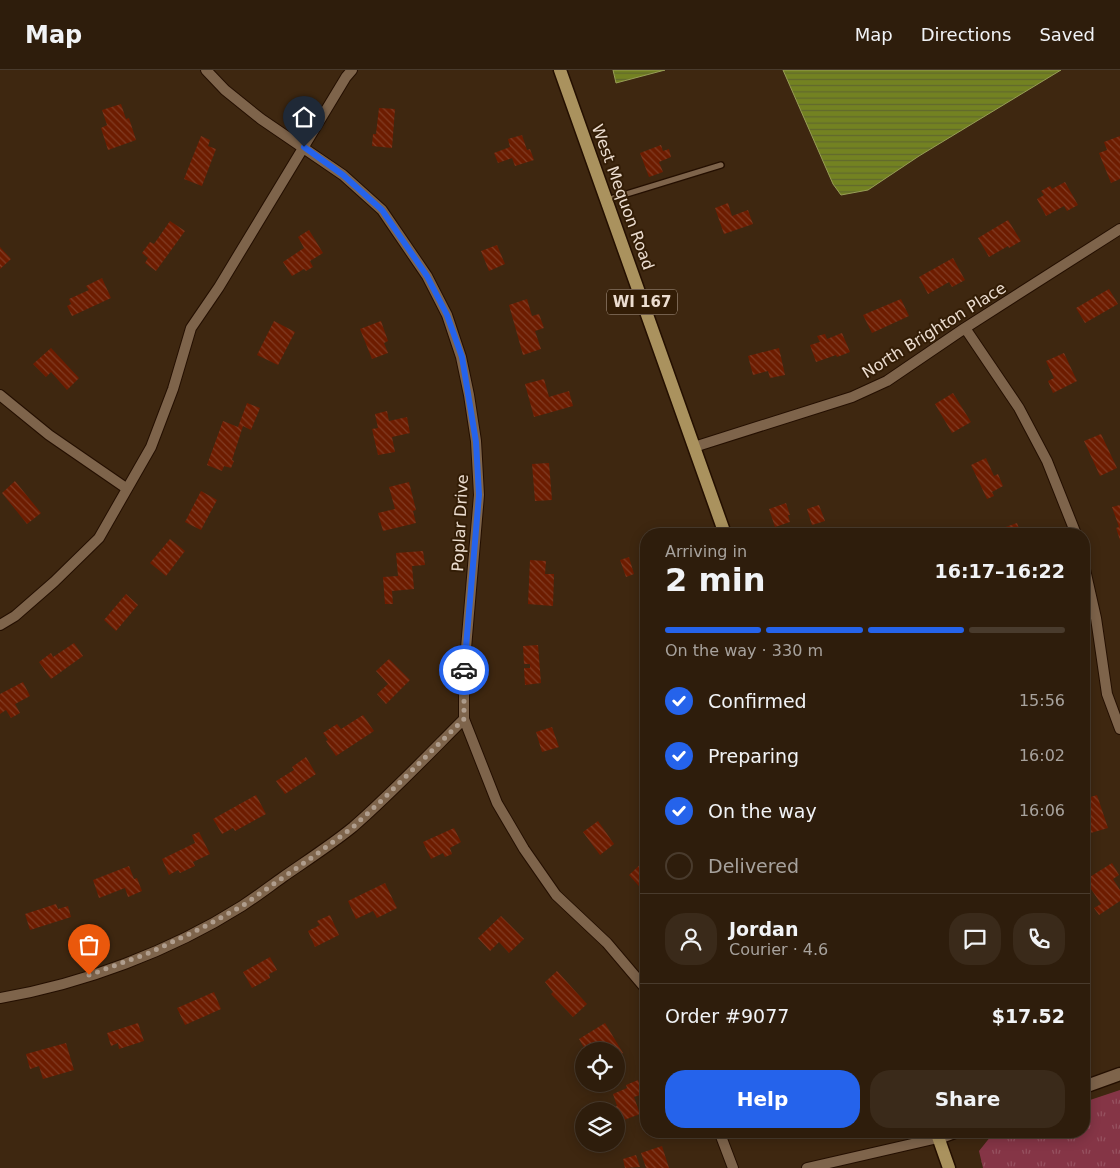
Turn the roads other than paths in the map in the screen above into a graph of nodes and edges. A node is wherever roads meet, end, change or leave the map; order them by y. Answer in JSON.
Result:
{"nodes":[{"id":1,"x":206,"y":70,"type":"edge"},
{"id":2,"x":352,"y":70,"type":"edge"},
{"id":3,"x":560,"y":70,"type":"edge"},
{"id":4,"x":304,"y":147,"type":"junction"},
{"id":5,"x":721,"y":165,"type":"dead end"},
{"id":6,"x":606,"y":200,"type":"junction"},
{"id":7,"x":1120,"y":228,"type":"edge"},
{"id":8,"x":965,"y":328,"type":"junction"},
{"id":9,"x":0,"y":395,"type":"edge"},
{"id":10,"x":694,"y":447,"type":"junction"},
{"id":11,"x":126,"y":488,"type":"junction"},
{"id":12,"x":723,"y":528,"type":"edge"},
{"id":13,"x":1074,"y":528,"type":"edge"},
{"id":14,"x":1090,"y":592,"type":"edge"},
{"id":15,"x":0,"y":625,"type":"edge"},
{"id":16,"x":464,"y":719,"type":"junction"},
{"id":17,"x":1120,"y":729,"type":"edge"},
{"id":18,"x":640,"y":982,"type":"edge"},
{"id":19,"x":0,"y":998,"type":"edge"},
{"id":20,"x":1120,"y":1074,"type":"edge"},
{"id":21,"x":1090,"y":1085,"type":"edge"},
{"id":22,"x":722,"y":1138,"type":"edge"},
{"id":23,"x":922,"y":1138,"type":"edge"},
{"id":24,"x":938,"y":1138,"type":"edge"},
{"id":25,"x":734,"y":1168,"type":"edge"},
{"id":26,"x":807,"y":1168,"type":"edge"},
{"id":27,"x":949,"y":1168,"type":"edge"}],
"edges":[{"from":1,"to":4,"type":"street","name":"Poplar Drive"},
{"from":2,"to":4,"type":"street"},
{"from":3,"to":6,"type":"main road","name":"West Mequon Road","number":"WI 167"},
{"from":4,"to":11,"type":"street"},
{"from":4,"to":16,"type":"street","name":"Poplar Drive"},
{"from":5,"to":6,"type":"lane"},
{"from":6,"to":10,"type":"main road","name":"West Mequon Road","number":"WI 167"},
{"from":7,"to":8,"type":"street","name":"North Brighton Place"},
{"from":8,"to":10,"type":"street","name":"North Brighton Place"},
{"from":8,"to":13,"type":"street"},
{"from":9,"to":11,"type":"street"},
{"from":10,"to":12,"type":"main road","name":"West Mequon Road","number":"WI 167"},
{"from":11,"to":15,"type":"street"},
{"from":14,"to":17,"type":"street"},
{"from":16,"to":18,"type":"street","name":"Poplar Drive"},
{"from":16,"to":19,"type":"street"},
{"from":20,"to":21,"type":"street"},
{"from":22,"to":25,"type":"street"},
{"from":23,"to":26,"type":"street"},
{"from":24,"to":27,"type":"main road"}]}
